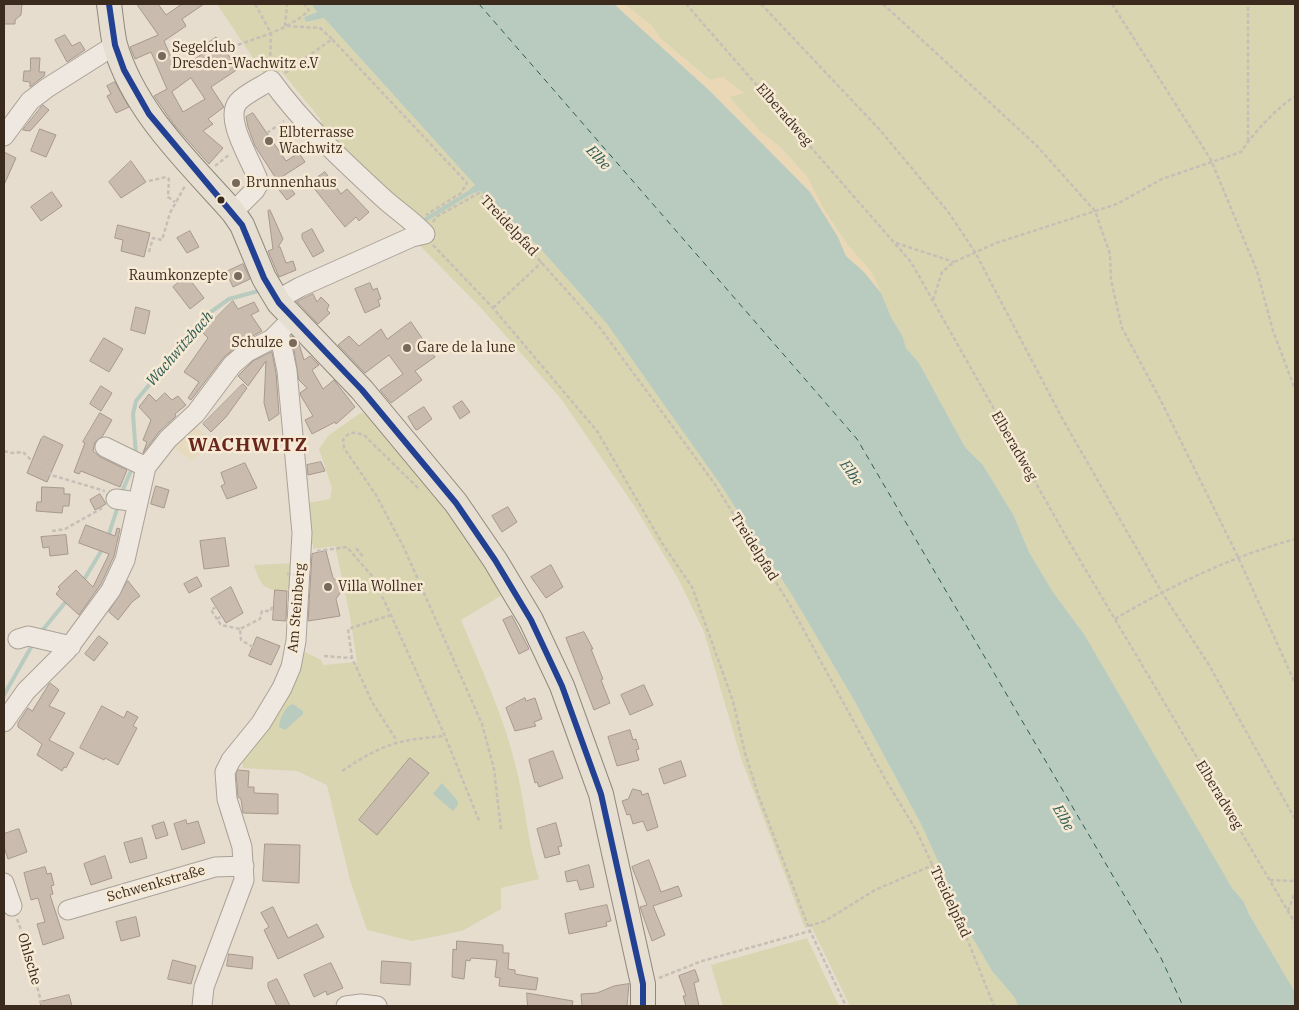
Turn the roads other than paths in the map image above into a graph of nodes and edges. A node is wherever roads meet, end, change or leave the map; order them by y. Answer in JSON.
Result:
{"nodes":[{"id":1,"x":109,"y":4,"type":"edge"},
{"id":2,"x":115,"y":45,"type":"junction"},
{"id":3,"x":4,"y":136,"type":"edge"},
{"id":4,"x":233,"y":212,"type":"junction"},
{"id":5,"x":272,"y":291,"type":"junction"},
{"id":6,"x":286,"y":325,"type":"junction"},
{"id":7,"x":105,"y":447,"type":"dead end"},
{"id":8,"x":139,"y":464,"type":"junction"},
{"id":9,"x":30,"y":638,"type":"dead end"},
{"id":10,"x":71,"y":646,"type":"junction"},
{"id":11,"x":4,"y":722,"type":"edge"},
{"id":12,"x":244,"y":866,"type":"junction"},
{"id":13,"x":4,"y":883,"type":"edge"},
{"id":14,"x":12,"y":906,"type":"road end"},
{"id":15,"x":68,"y":910,"type":"dead end"},
{"id":16,"x":643,"y":995,"type":"edge"},
{"id":17,"x":202,"y":1006,"type":"edge"},
{"id":18,"x":346,"y":1006,"type":"edge"},
{"id":19,"x":377,"y":1006,"type":"edge"}],
"edges":[{"from":1,"to":2,"type":"main road"},
{"from":2,"to":3,"type":"street"},
{"from":2,"to":4,"type":"main road"},
{"from":4,"to":5,"type":"main road"},
{"from":4,"to":5,"type":"street"},
{"from":5,"to":6,"type":"main road"},
{"from":6,"to":8,"type":"street"},
{"from":6,"to":12,"type":"street","name":"Am Steinberg"},
{"from":6,"to":16,"type":"main road"},
{"from":7,"to":8,"type":"street"},
{"from":8,"to":10,"type":"street"},
{"from":9,"to":10,"type":"street"},
{"from":10,"to":11,"type":"street"},
{"from":12,"to":15,"type":"street","name":"Schwenkstraße"},
{"from":12,"to":17,"type":"street","name":"Am Steinberg"},
{"from":13,"to":14,"type":"street"},
{"from":18,"to":19,"type":"street"}]}
